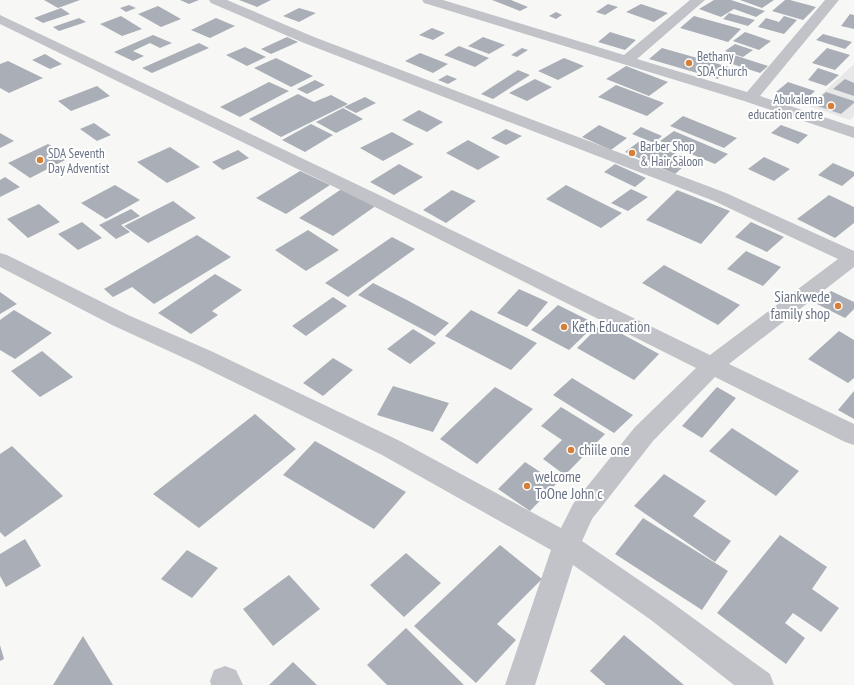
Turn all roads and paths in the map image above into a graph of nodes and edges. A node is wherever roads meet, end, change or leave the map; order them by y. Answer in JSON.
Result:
{"nodes":[{"id":1,"x":216,"y":0,"type":"edge"},
{"id":2,"x":429,"y":0,"type":"edge"},
{"id":3,"x":698,"y":0,"type":"edge"},
{"id":4,"x":832,"y":0,"type":"edge"},
{"id":5,"x":0,"y":19,"type":"edge"},
{"id":6,"x":627,"y":60,"type":"junction"},
{"id":7,"x":750,"y":98,"type":"junction"},
{"id":8,"x":854,"y":133,"type":"edge"},
{"id":9,"x":853,"y":257,"type":"edge"},
{"id":10,"x":0,"y":259,"type":"edge"},
{"id":11,"x":712,"y":366,"type":"junction"},
{"id":12,"x":854,"y":435,"type":"edge"},
{"id":13,"x":566,"y":545,"type":"junction"},
{"id":14,"x":520,"y":685,"type":"edge"},
{"id":15,"x":759,"y":685,"type":"edge"}],
"edges":[{"from":1,"to":9,"type":"street"},
{"from":2,"to":6,"type":"street"},
{"from":3,"to":6,"type":"street"},
{"from":4,"to":7,"type":"street"},
{"from":5,"to":11,"type":"street"},
{"from":6,"to":7,"type":"street"},
{"from":7,"to":8,"type":"street"},
{"from":9,"to":11,"type":"street"},
{"from":10,"to":13,"type":"street"},
{"from":11,"to":12,"type":"street"},
{"from":11,"to":13,"type":"street"},
{"from":13,"to":14,"type":"street"},
{"from":13,"to":15,"type":"street"}]}
